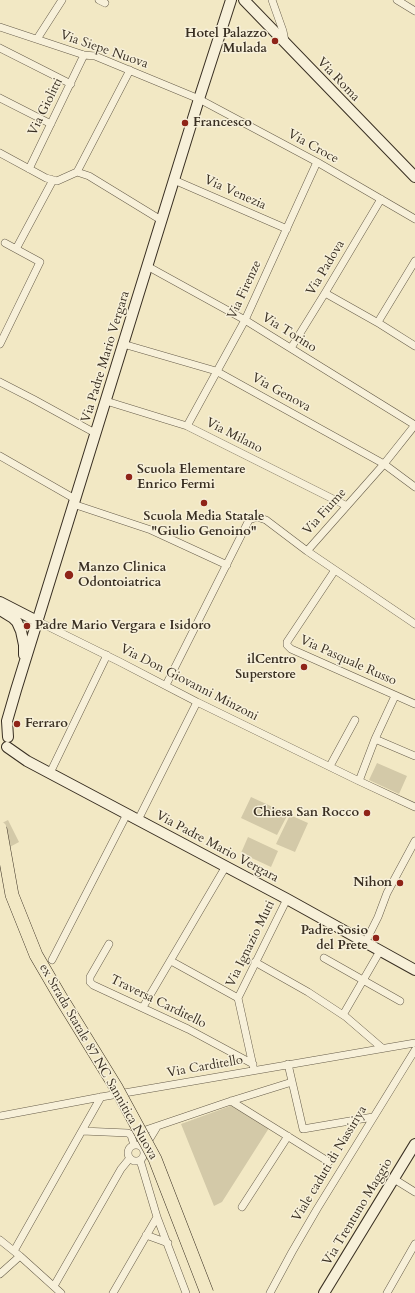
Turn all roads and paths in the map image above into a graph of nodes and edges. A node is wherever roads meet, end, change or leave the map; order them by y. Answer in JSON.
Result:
{"nodes":[{"id":1,"x":62,"y":0,"type":"edge"},
{"id":2,"x":231,"y":0,"type":"edge"},
{"id":3,"x":244,"y":0,"type":"edge"},
{"id":4,"x":397,"y":0,"type":"edge"},
{"id":5,"x":275,"y":2,"type":"edge"},
{"id":6,"x":415,"y":11,"type":"edge"},
{"id":7,"x":0,"y":28,"type":"edge"},
{"id":8,"x":37,"y":39,"type":"junction"},
{"id":9,"x":285,"y":43,"type":"junction"},
{"id":10,"x":0,"y":48,"type":"edge"},
{"id":11,"x":84,"y":55,"type":"junction"},
{"id":12,"x":130,"y":70,"type":"junction"},
{"id":13,"x":71,"y":84,"type":"junction"},
{"id":14,"x":0,"y":98,"type":"edge"},
{"id":15,"x":199,"y":99,"type":"junction"},
{"id":16,"x":51,"y":124,"type":"junction"},
{"id":17,"x":0,"y":153,"type":"edge"},
{"id":18,"x":317,"y":162,"type":"junction"},
{"id":19,"x":29,"y":169,"type":"junction"},
{"id":20,"x":77,"y":172,"type":"junction"},
{"id":21,"x":415,"y":177,"type":"edge"},
{"id":22,"x":53,"y":180,"type":"junction"},
{"id":23,"x":174,"y":180,"type":"junction"},
{"id":24,"x":381,"y":199,"type":"junction"},
{"id":25,"x":415,"y":219,"type":"edge"},
{"id":26,"x":161,"y":220,"type":"junction"},
{"id":27,"x":287,"y":229,"type":"junction"},
{"id":28,"x":5,"y":243,"type":"dead end"},
{"id":29,"x":16,"y":249,"type":"junction"},
{"id":30,"x":415,"y":261,"type":"edge"},
{"id":31,"x":147,"y":266,"type":"junction"},
{"id":32,"x":325,"y":293,"type":"junction"},
{"id":33,"x":245,"y":320,"type":"junction"},
{"id":34,"x":378,"y":322,"type":"junction"},
{"id":35,"x":0,"y":344,"type":"edge"},
{"id":36,"x":123,"y":344,"type":"junction"},
{"id":37,"x":415,"y":346,"type":"edge"},
{"id":38,"x":291,"y":348,"type":"junction"},
{"id":39,"x":216,"y":371,"type":"junction"},
{"id":40,"x":0,"y":382,"type":"edge"},
{"id":41,"x":106,"y":401,"type":"junction"},
{"id":42,"x":415,"y":425,"type":"edge"},
{"id":43,"x":187,"y":426,"type":"junction"},
{"id":44,"x":95,"y":433,"type":"junction"},
{"id":45,"x":0,"y":456,"type":"edge"},
{"id":46,"x":384,"y":464,"type":"junction"},
{"id":47,"x":415,"y":487,"type":"edge"},
{"id":48,"x":74,"y":502,"type":"junction"},
{"id":49,"x":347,"y":506,"type":"junction"},
{"id":50,"x":307,"y":551,"type":"junction"},
{"id":51,"x":227,"y":566,"type":"junction"},
{"id":52,"x":335,"y":570,"type":"junction"},
{"id":53,"x":0,"y":602,"type":"edge"},
{"id":54,"x":0,"y":610,"type":"edge"},
{"id":55,"x":37,"y":621,"type":"junction"},
{"id":56,"x":415,"y":624,"type":"edge"},
{"id":57,"x":106,"y":655,"type":"junction"},
{"id":58,"x":24,"y":663,"type":"junction"},
{"id":59,"x":166,"y":685,"type":"junction"},
{"id":60,"x":395,"y":696,"type":"junction"},
{"id":61,"x":197,"y":702,"type":"junction"},
{"id":62,"x":415,"y":704,"type":"edge"},
{"id":63,"x":356,"y":720,"type":"dead end"},
{"id":64,"x":3,"y":733,"type":"edge"},
{"id":65,"x":375,"y":739,"type":"junction"},
{"id":66,"x":3,"y":749,"type":"edge"},
{"id":67,"x":415,"y":756,"type":"edge"},
{"id":68,"x":330,"y":766,"type":"junction"},
{"id":69,"x":50,"y":773,"type":"junction"},
{"id":70,"x":359,"y":781,"type":"junction"},
{"id":71,"x":415,"y":807,"type":"edge"},
{"id":72,"x":127,"y":814,"type":"junction"},
{"id":73,"x":138,"y":820,"type":"junction"},
{"id":74,"x":0,"y":828,"type":"edge"},
{"id":75,"x":415,"y":841,"type":"edge"},
{"id":76,"x":226,"y":866,"type":"junction"},
{"id":77,"x":287,"y":899,"type":"junction"},
{"id":78,"x":365,"y":943,"type":"junction"},
{"id":79,"x":109,"y":944,"type":"dead end"},
{"id":80,"x":380,"y":951,"type":"junction"},
{"id":81,"x":324,"y":958,"type":"dead end"},
{"id":82,"x":52,"y":960,"type":"dead end"},
{"id":83,"x":171,"y":961,"type":"junction"},
{"id":84,"x":255,"y":962,"type":"junction"},
{"id":85,"x":415,"y":970,"type":"edge"},
{"id":86,"x":363,"y":980,"type":"junction"},
{"id":87,"x":238,"y":998,"type":"junction"},
{"id":88,"x":400,"y":1001,"type":"dead end"},
{"id":89,"x":143,"y":1007,"type":"junction"},
{"id":90,"x":343,"y":1015,"type":"junction"},
{"id":91,"x":415,"y":1043,"type":"edge"},
{"id":92,"x":382,"y":1048,"type":"junction"},
{"id":93,"x":415,"y":1050,"type":"edge"},
{"id":94,"x":288,"y":1064,"type":"junction"},
{"id":95,"x":254,"y":1067,"type":"junction"},
{"id":96,"x":292,"y":1082,"type":"junction"},
{"id":97,"x":101,"y":1097,"type":"junction"},
{"id":98,"x":231,"y":1101,"type":"junction"},
{"id":99,"x":0,"y":1116,"type":"edge"},
{"id":100,"x":373,"y":1117,"type":"junction"},
{"id":101,"x":157,"y":1127,"type":"junction"},
{"id":102,"x":82,"y":1131,"type":"junction"},
{"id":103,"x":131,"y":1135,"type":"junction"},
{"id":104,"x":288,"y":1136,"type":"junction"},
{"id":105,"x":415,"y":1144,"type":"edge"},
{"id":106,"x":134,"y":1145,"type":"junction"},
{"id":107,"x":144,"y":1150,"type":"junction"},
{"id":108,"x":130,"y":1158,"type":"junction"},
{"id":109,"x":140,"y":1160,"type":"junction"},
{"id":110,"x":329,"y":1162,"type":"dead end"},
{"id":111,"x":394,"y":1179,"type":"junction"},
{"id":112,"x":415,"y":1192,"type":"edge"},
{"id":113,"x":242,"y":1207,"type":"dead end"},
{"id":114,"x":157,"y":1217,"type":"junction"},
{"id":115,"x":146,"y":1236,"type":"junction"},
{"id":116,"x":0,"y":1240,"type":"edge"},
{"id":117,"x":168,"y":1242,"type":"junction"},
{"id":118,"x":415,"y":1244,"type":"edge"},
{"id":119,"x":17,"y":1254,"type":"junction"},
{"id":120,"x":0,"y":1274,"type":"edge"},
{"id":121,"x":54,"y":1286,"type":"junction"},
{"id":122,"x":61,"y":1293,"type":"edge"},
{"id":123,"x":113,"y":1293,"type":"edge"},
{"id":124,"x":186,"y":1293,"type":"edge"},
{"id":125,"x":207,"y":1293,"type":"edge"},
{"id":126,"x":270,"y":1293,"type":"edge"},
{"id":127,"x":324,"y":1293,"type":"edge"},
{"id":128,"x":387,"y":1293,"type":"edge"}],
"edges":[{"from":1,"to":8,"type":"street"},
{"from":2,"to":15,"type":"street","name":"Via Padre Mario Vergara"},
{"from":3,"to":9,"type":"street","name":"Via Roma"},
{"from":4,"to":6,"type":"street"},
{"from":5,"to":9,"type":"street"},
{"from":7,"to":8,"type":"street","name":"Via Siepe Nuova"},
{"from":8,"to":11,"type":"street","name":"Via Siepe Nuova"},
{"from":9,"to":21,"type":"street","name":"Via Roma"},
{"from":10,"to":13,"type":"street"},
{"from":11,"to":12,"type":"street","name":"Via Siepe Nuova"},
{"from":11,"to":13,"type":"street","name":"Via Giolitti"},
{"from":12,"to":15,"type":"street","name":"Via Siepe Nuova"},
{"from":12,"to":20,"type":"street"},
{"from":13,"to":16,"type":"street","name":"Via Giolitti"},
{"from":14,"to":16,"type":"street"},
{"from":15,"to":18,"type":"street","name":"Via Croce"},
{"from":15,"to":23,"type":"street","name":"Via Padre Mario Vergara"},
{"from":16,"to":19,"type":"street","name":"Via Giolitti"},
{"from":17,"to":19,"type":"street"},
{"from":18,"to":24,"type":"street","name":"Via Croce"},
{"from":18,"to":27,"type":"street","name":"Via Firenze"},
{"from":19,"to":22,"type":"street"},
{"from":20,"to":22,"type":"street"},
{"from":20,"to":26,"type":"street"},
{"from":22,"to":29,"type":"street"},
{"from":23,"to":26,"type":"street","name":"Via Padre Mario Vergara"},
{"from":23,"to":27,"type":"street","name":"Via Venezia"},
{"from":24,"to":25,"type":"street","name":"Via Croce"},
{"from":24,"to":32,"type":"street","name":"Via Padova"},
{"from":26,"to":31,"type":"street","name":"Via Padre Mario Vergara"},
{"from":27,"to":33,"type":"street","name":"Via Firenze"},
{"from":28,"to":29,"type":"street"},
{"from":29,"to":35,"type":"street"},
{"from":30,"to":34,"type":"street"},
{"from":31,"to":33,"type":"street","name":"Via Torino"},
{"from":31,"to":36,"type":"street","name":"Via Padre Mario Vergara"},
{"from":32,"to":34,"type":"street"},
{"from":32,"to":38,"type":"street","name":"Via Padova"},
{"from":33,"to":38,"type":"street","name":"Via Torino"},
{"from":33,"to":39,"type":"street","name":"Via Firenze"},
{"from":34,"to":37,"type":"street"},
{"from":36,"to":39,"type":"street","name":"Via Genova"},
{"from":36,"to":41,"type":"street","name":"Via Padre Mario Vergara"},
{"from":38,"to":42,"type":"street","name":"Via Torino"},
{"from":39,"to":43,"type":"street","name":"Via Firenze"},
{"from":39,"to":46,"type":"street","name":"Via Genova"},
{"from":40,"to":44,"type":"street"},
{"from":41,"to":43,"type":"street","name":"Via Milano"},
{"from":41,"to":44,"type":"street","name":"Via Padre Mario Vergara"},
{"from":42,"to":46,"type":"street","name":"Via Fiume"},
{"from":43,"to":49,"type":"street","name":"Via Milano"},
{"from":44,"to":48,"type":"street","name":"Via Padre Mario Vergara"},
{"from":45,"to":48,"type":"street"},
{"from":46,"to":47,"type":"street","name":"Via Genova"},
{"from":46,"to":49,"type":"street","name":"Via Fiume"},
{"from":48,"to":51,"type":"street"},
{"from":48,"to":55,"type":"street","name":"Via Padre Mario Vergara"},
{"from":49,"to":50,"type":"street","name":"Via Fiume"},
{"from":50,"to":51,"type":"street"},
{"from":50,"to":52,"type":"street","name":"Via Fiume"},
{"from":51,"to":59,"type":"street"},
{"from":52,"to":56,"type":"street","name":"Via Fiume"},
{"from":52,"to":60,"type":"street","name":"Via Pasquale Russo"},
{"from":53,"to":55,"type":"street"},
{"from":54,"to":58,"type":"street"},
{"from":55,"to":57,"type":"street","name":"Via Don Giovanni Minzoni"},
{"from":55,"to":58,"type":"street","name":"Via Padre Mario Vergara"},
{"from":57,"to":59,"type":"street","name":"Via Don Giovanni Minzoni"},
{"from":57,"to":69,"type":"street"},
{"from":58,"to":64,"type":"street","name":"Via Padre Mario Vergara"},
{"from":59,"to":61,"type":"street","name":"Via Don Giovanni Minzoni"},
{"from":60,"to":62,"type":"street","name":"Via Pasquale Russo"},
{"from":60,"to":65,"type":"street"},
{"from":61,"to":68,"type":"street","name":"Via Don Giovanni Minzoni"},
{"from":61,"to":73,"type":"street"},
{"from":63,"to":68,"type":"street"},
{"from":64,"to":66,"type":"street"},
{"from":65,"to":67,"type":"street"},
{"from":65,"to":70,"type":"street"},
{"from":66,"to":69,"type":"street","name":"Via Padre Mario Vergara"},
{"from":68,"to":70,"type":"street","name":"Via Don Giovanni Minzoni"},
{"from":69,"to":72,"type":"street","name":"Via Padre Mario Vergara"},
{"from":70,"to":71,"type":"street","name":"Via Don Giovanni Minzoni"},
{"from":72,"to":73,"type":"street","name":"Via Padre Mario Vergara"},
{"from":72,"to":82,"type":"street"},
{"from":73,"to":76,"type":"street","name":"Via Padre Mario Vergara"},
{"from":74,"to":125,"type":"highway","name":"ex Strada Statale 87 NC Sannitica Nuova","bridge":true},
{"from":75,"to":78,"type":"street"},
{"from":76,"to":77,"type":"street","name":"Via Padre Mario Vergara"},
{"from":76,"to":83,"type":"street"},
{"from":77,"to":78,"type":"street","name":"Via Padre Mario Vergara"},
{"from":77,"to":84,"type":"street","name":"Via Ignazio Muti"},
{"from":78,"to":80,"type":"street","name":"Via Padre Mario Vergara"},
{"from":79,"to":89,"type":"street","name":"Traversa Carditello"},
{"from":80,"to":85,"type":"street","name":"Via Padre Mario Vergara"},
{"from":80,"to":86,"type":"street"},
{"from":81,"to":86,"type":"street"},
{"from":83,"to":87,"type":"street"},
{"from":83,"to":89,"type":"street"},
{"from":84,"to":87,"type":"street","name":"Via Ignazio Muti"},
{"from":84,"to":90,"type":"street"},
{"from":86,"to":88,"type":"street"},
{"from":86,"to":90,"type":"street"},
{"from":87,"to":95,"type":"street","name":"Via Ignazio Muti"},
{"from":89,"to":95,"type":"street","name":"Traversa Carditello"},
{"from":90,"to":92,"type":"street"},
{"from":91,"to":92,"type":"street","name":"Via Carditello"},
{"from":92,"to":94,"type":"street","name":"Via Carditello"},
{"from":93,"to":100,"type":"street","name":"Viale caduti di Nassiriya"},
{"from":94,"to":95,"type":"street","name":"Via Carditello"},
{"from":94,"to":96,"type":"street"},
{"from":95,"to":97,"type":"street","name":"Via Carditello"},
{"from":96,"to":98,"type":"street"},
{"from":96,"to":100,"type":"street"},
{"from":97,"to":99,"type":"street","name":"Via Carditello"},
{"from":97,"to":102,"type":"street"},
{"from":98,"to":101,"type":"street"},
{"from":98,"to":104,"type":"street"},
{"from":100,"to":126,"type":"street","name":"Viale caduti di Nassiriya"},
{"from":101,"to":103,"type":"street"},
{"from":101,"to":107,"type":"street"},
{"from":102,"to":103,"type":"street"},
{"from":102,"to":119,"type":"street"},
{"from":103,"to":106,"type":"street"},
{"from":104,"to":110,"type":"street"},
{"from":104,"to":113,"type":"street"},
{"from":105,"to":111,"type":"street","name":"Via Trentuno Maggio"},
{"from":106,"to":107,"type":"street"},
{"from":106,"to":108,"type":"street"},
{"from":107,"to":109,"type":"street"},
{"from":108,"to":109,"type":"street"},
{"from":108,"to":121,"type":"street"},
{"from":109,"to":114,"type":"street"},
{"from":111,"to":112,"type":"street"},
{"from":111,"to":127,"type":"street","name":"Via Trentuno Maggio"},
{"from":114,"to":115,"type":"street"},
{"from":114,"to":117,"type":"street"},
{"from":115,"to":117,"type":"street"},
{"from":115,"to":123,"type":"street"},
{"from":116,"to":119,"type":"street"},
{"from":117,"to":124,"type":"street"},
{"from":118,"to":128,"type":"street"},
{"from":119,"to":120,"type":"street"},
{"from":119,"to":121,"type":"street"},
{"from":121,"to":122,"type":"street"}]}
